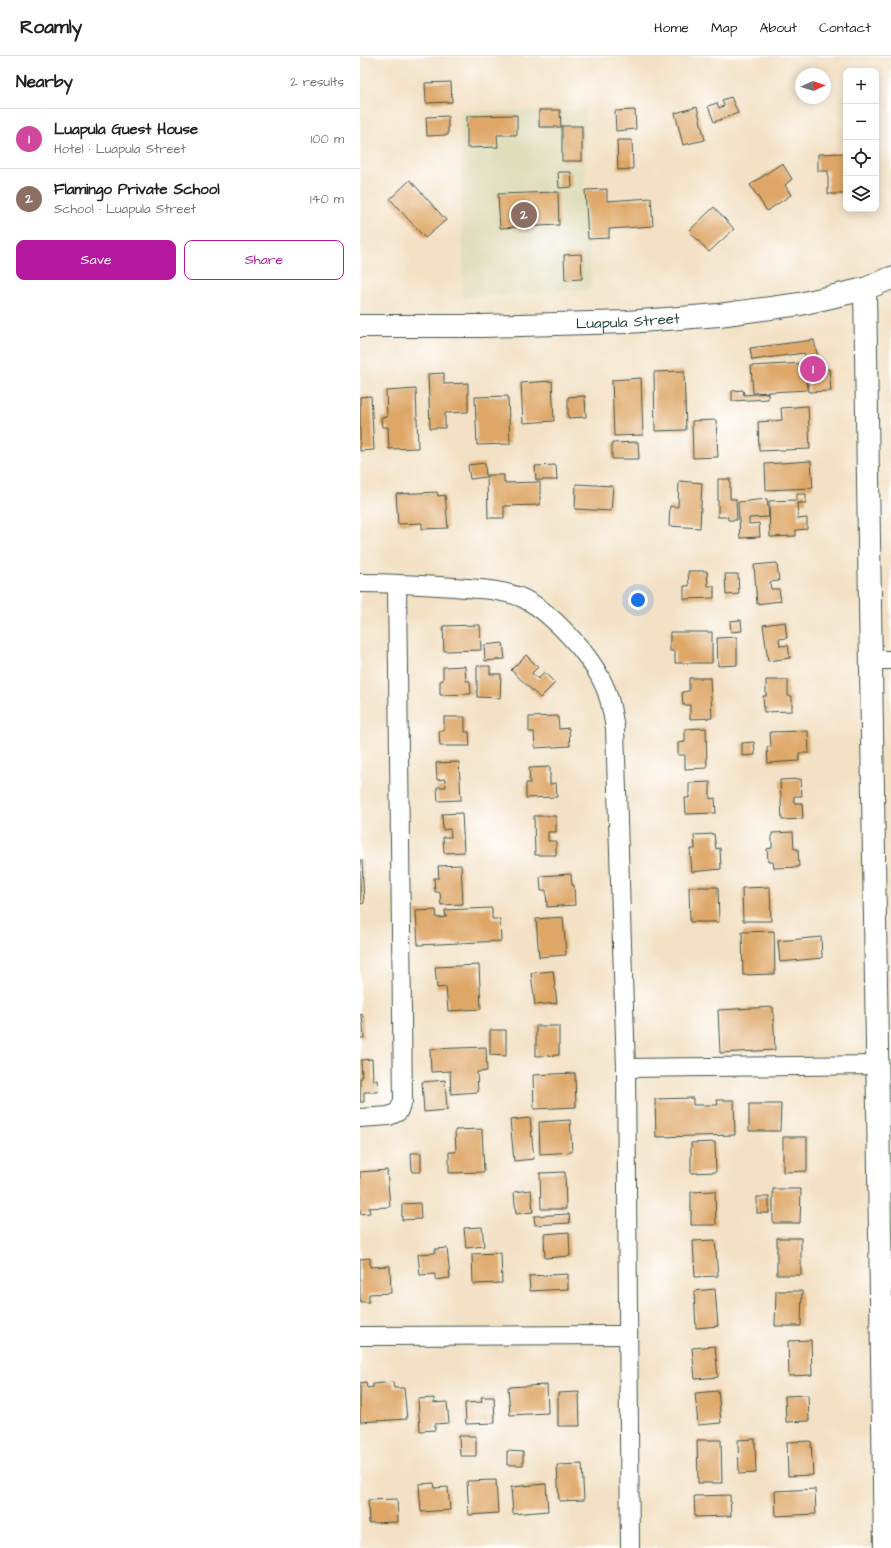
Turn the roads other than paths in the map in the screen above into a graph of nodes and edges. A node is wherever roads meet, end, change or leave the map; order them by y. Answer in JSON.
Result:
{"nodes":[{"id":1,"x":891,"y":278,"type":"edge"},
{"id":2,"x":865,"y":289,"type":"junction"},
{"id":3,"x":360,"y":326,"type":"edge"},
{"id":4,"x":360,"y":583,"type":"edge"},
{"id":5,"x":397,"y":584,"type":"junction"},
{"id":6,"x":881,"y":660,"type":"edge"},
{"id":7,"x":877,"y":1065,"type":"junction"},
{"id":8,"x":626,"y":1068,"type":"junction"},
{"id":9,"x":360,"y":1118,"type":"edge"},
{"id":10,"x":627,"y":1335,"type":"junction"},
{"id":11,"x":360,"y":1336,"type":"edge"},
{"id":12,"x":886,"y":1355,"type":"edge"},
{"id":13,"x":630,"y":1548,"type":"edge"},
{"id":14,"x":885,"y":1548,"type":"edge"}],
"edges":[{"from":1,"to":2,"type":"street","name":"Luapula Street"},
{"from":2,"to":3,"type":"street","name":"Luapula Street"},
{"from":2,"to":6,"type":"street"},
{"from":4,"to":5,"type":"street"},
{"from":5,"to":8,"type":"street"},
{"from":5,"to":9,"type":"street"},
{"from":6,"to":7,"type":"street"},
{"from":7,"to":8,"type":"street"},
{"from":7,"to":12,"type":"street"},
{"from":8,"to":10,"type":"street"},
{"from":10,"to":11,"type":"street"},
{"from":10,"to":13,"type":"street"},
{"from":12,"to":14,"type":"street"}]}
